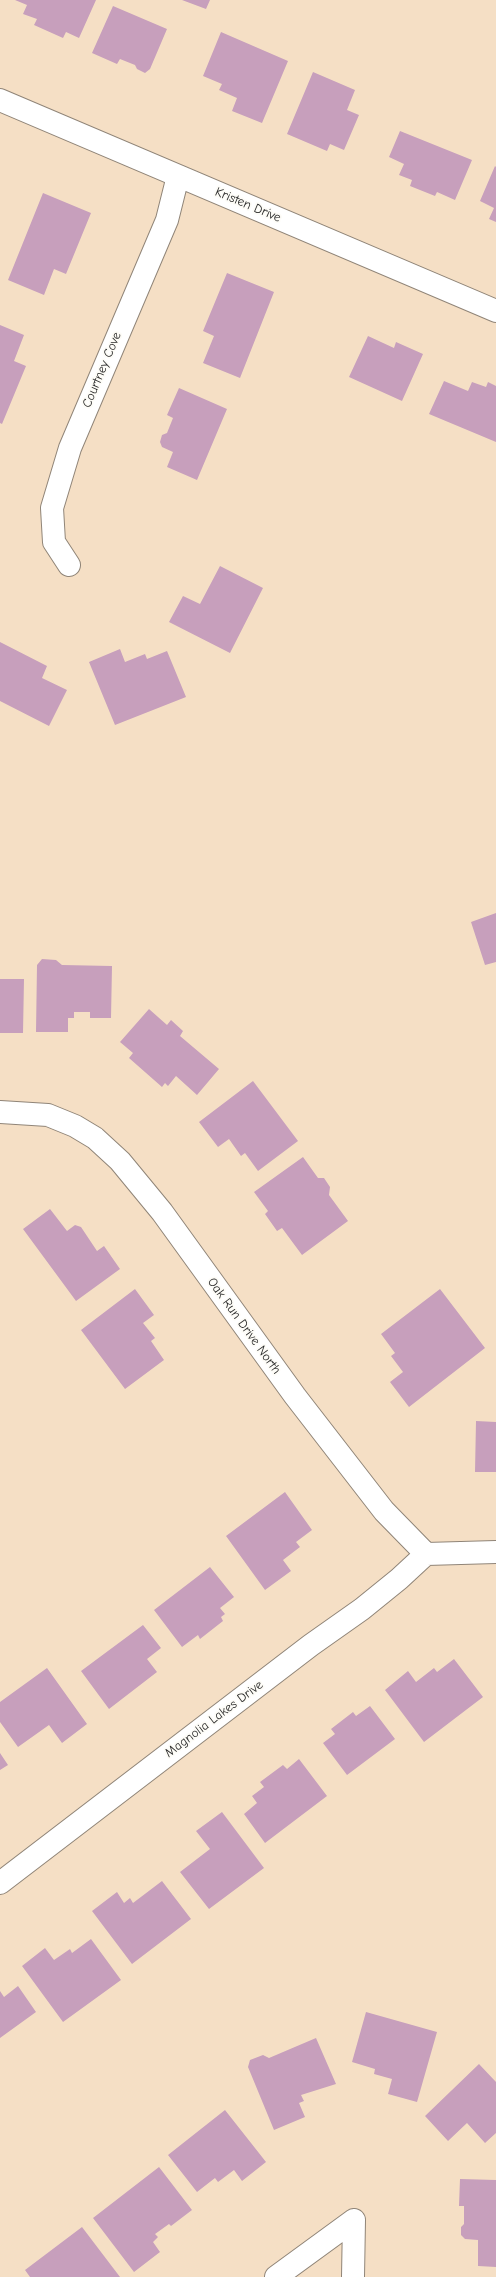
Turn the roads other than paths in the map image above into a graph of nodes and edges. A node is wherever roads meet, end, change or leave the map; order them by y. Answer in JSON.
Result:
{"nodes":[{"id":1,"x":0,"y":100,"type":"edge"},
{"id":2,"x":178,"y":176,"type":"junction"},
{"id":3,"x":496,"y":311,"type":"edge"},
{"id":4,"x":69,"y":565,"type":"dead end"},
{"id":5,"x":0,"y":1112,"type":"edge"},
{"id":6,"x":496,"y":1552,"type":"edge"},
{"id":7,"x":426,"y":1554,"type":"junction"},
{"id":8,"x":0,"y":1883,"type":"edge"},
{"id":9,"x":276,"y":2277,"type":"edge"},
{"id":10,"x":353,"y":2277,"type":"edge"}],
"edges":[{"from":1,"to":2,"type":"street","name":"Kristen Drive"},
{"from":2,"to":3,"type":"street","name":"Kristen Drive"},
{"from":2,"to":4,"type":"street","name":"Courtney Cove"},
{"from":5,"to":7,"type":"street","name":"Oak Run Drive North"},
{"from":6,"to":7,"type":"street"},
{"from":7,"to":8,"type":"street","name":"Magnolia Lakes Drive"},
{"from":9,"to":10,"type":"street"}]}
